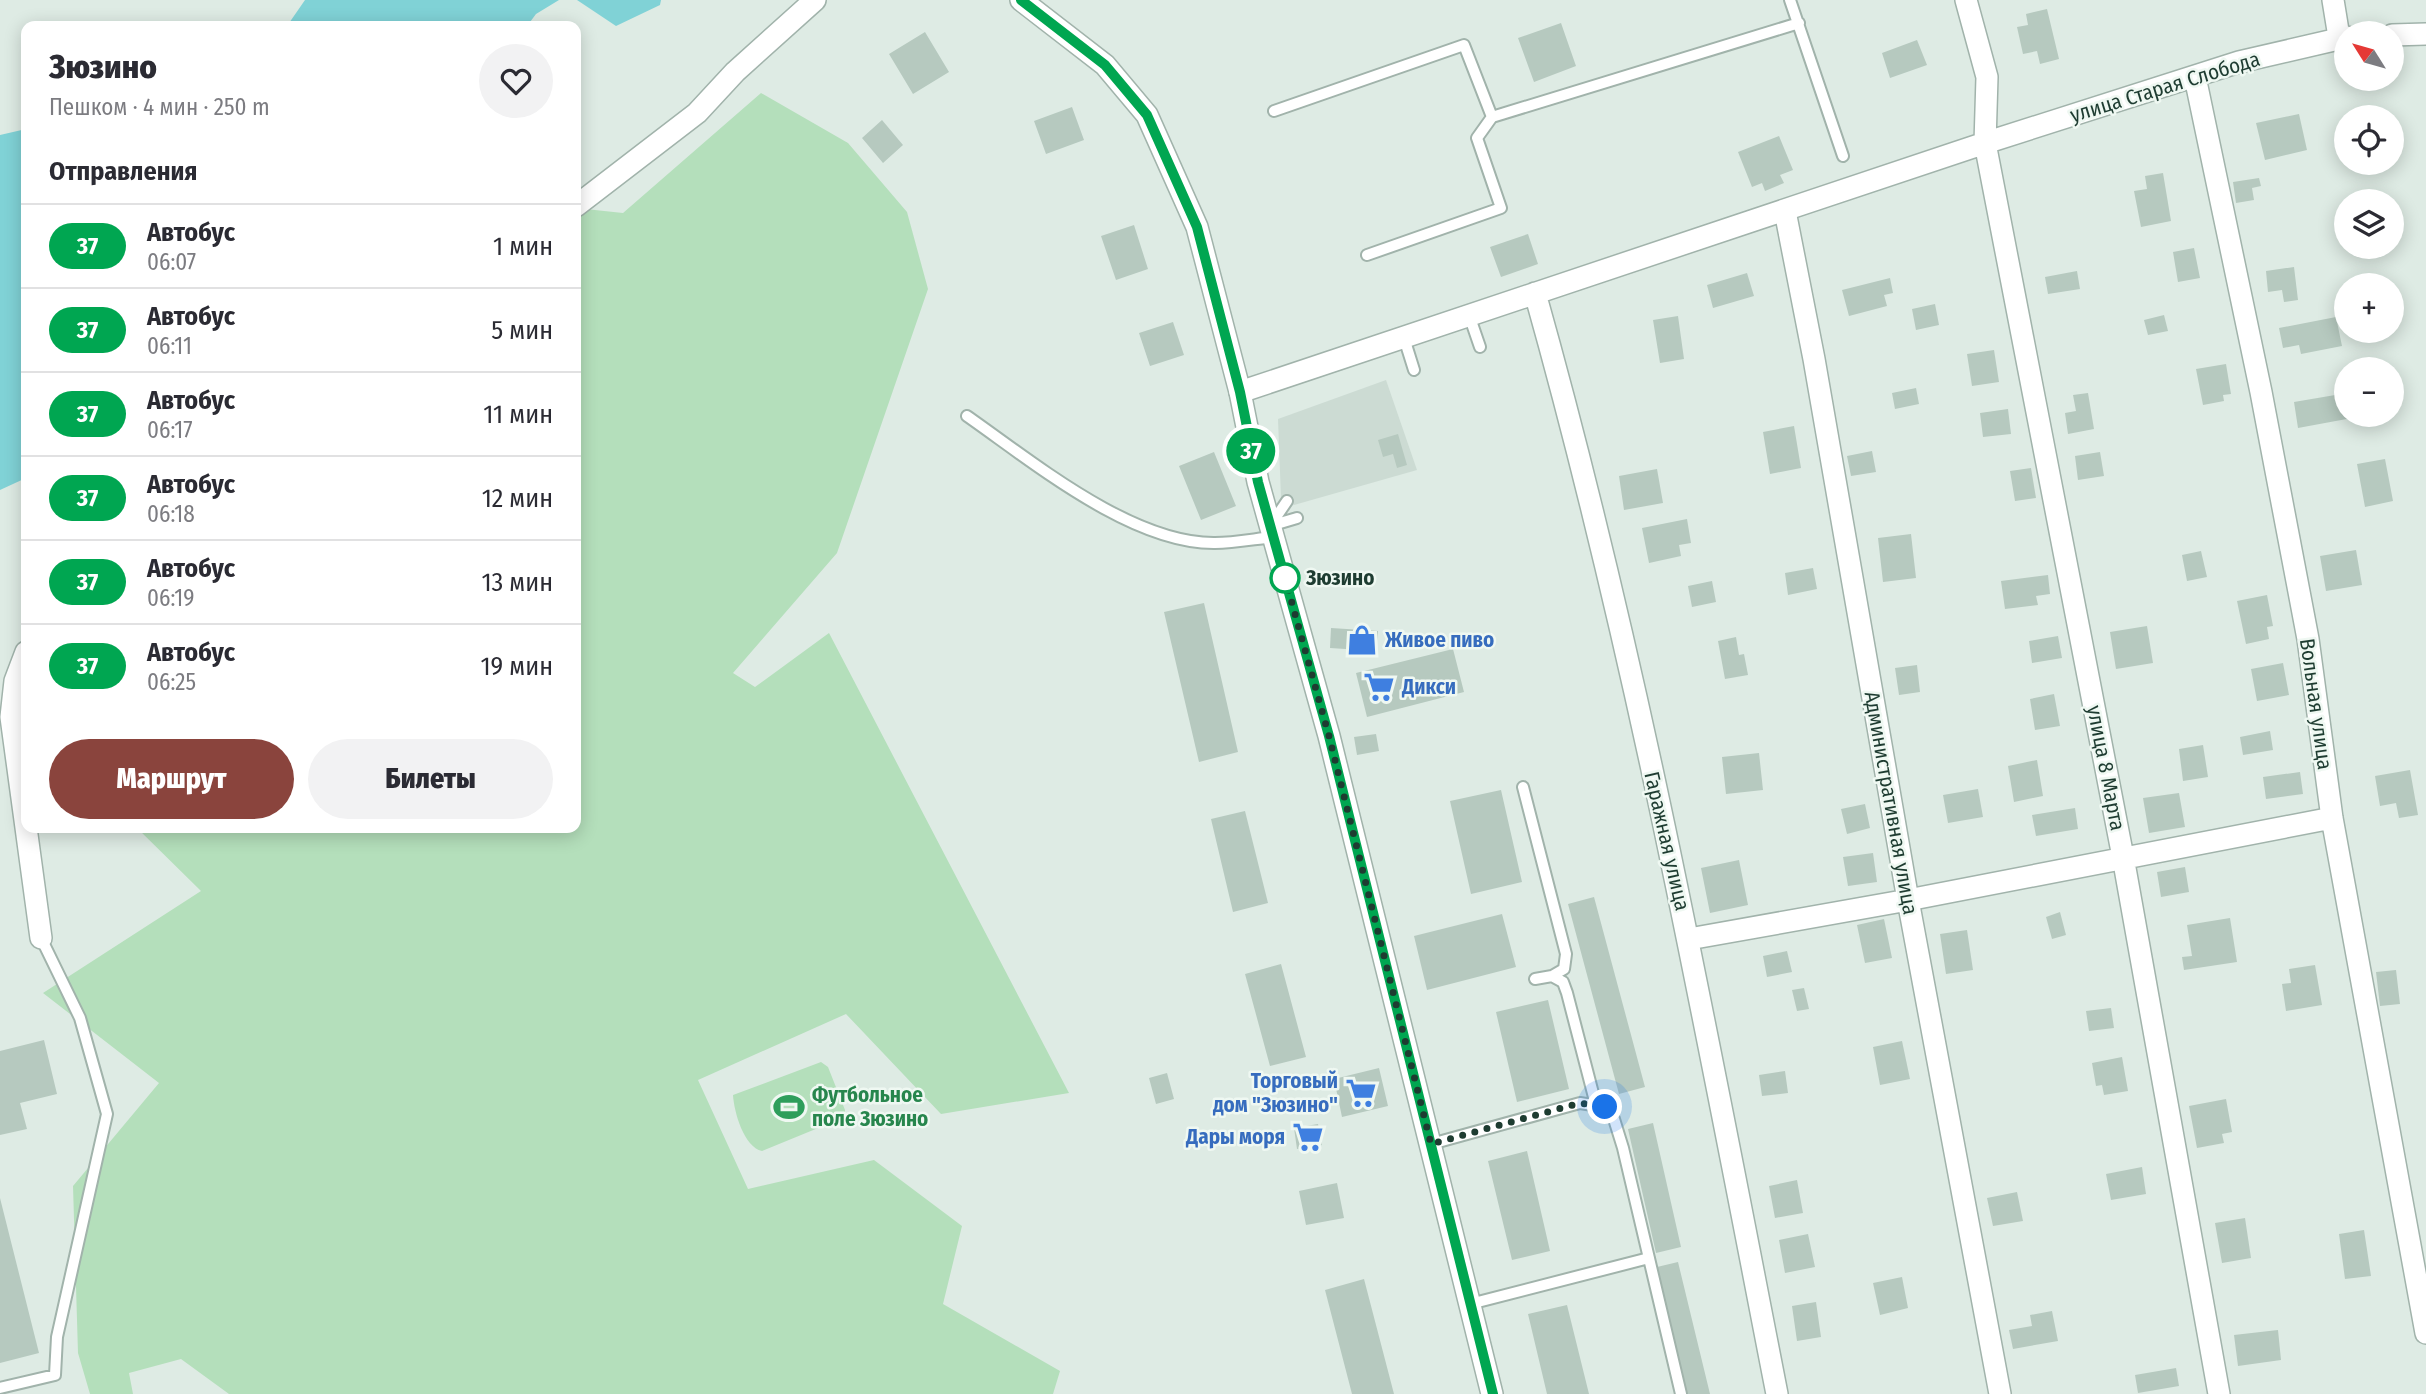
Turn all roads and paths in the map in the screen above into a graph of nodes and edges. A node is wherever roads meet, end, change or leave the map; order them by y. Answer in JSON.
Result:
{"nodes":[{"id":1,"x":815,"y":0,"type":"edge"},
{"id":2,"x":1021,"y":0,"type":"edge"},
{"id":3,"x":1790,"y":0,"type":"edge"},
{"id":4,"x":1966,"y":0,"type":"edge"},
{"id":5,"x":2333,"y":0,"type":"edge"},
{"id":6,"x":2339,"y":21,"type":"edge"},
{"id":7,"x":1798,"y":23,"type":"junction"},
{"id":8,"x":2426,"y":34,"type":"edge"},
{"id":9,"x":2404,"y":35,"type":"edge"},
{"id":10,"x":2334,"y":39,"type":"edge"},
{"id":11,"x":2195,"y":78,"type":"junction"},
{"id":12,"x":1274,"y":110,"type":"dead end"},
{"id":13,"x":1492,"y":117,"type":"junction"},
{"id":14,"x":1985,"y":143,"type":"junction"},
{"id":15,"x":1843,"y":156,"type":"dead end"},
{"id":16,"x":581,"y":202,"type":"edge"},
{"id":17,"x":1785,"y":211,"type":"junction"},
{"id":18,"x":1367,"y":255,"type":"dead end"},
{"id":19,"x":1535,"y":292,"type":"junction"},
{"id":20,"x":1469,"y":315,"type":"junction"},
{"id":21,"x":1404,"y":338,"type":"junction"},
{"id":22,"x":1480,"y":347,"type":"dead end"},
{"id":23,"x":1414,"y":370,"type":"dead end"},
{"id":24,"x":1240,"y":392,"type":"junction"},
{"id":25,"x":967,"y":416,"type":"dead end"},
{"id":26,"x":1287,"y":501,"type":"dead end"},
{"id":27,"x":1297,"y":518,"type":"dead end"},
{"id":28,"x":1272,"y":531,"type":"junction"},
{"id":29,"x":21,"y":665,"type":"edge"},
{"id":30,"x":15,"y":681,"type":"junction"},
{"id":31,"x":0,"y":700,"type":"edge"},
{"id":32,"x":1523,"y":787,"type":"dead end"},
{"id":33,"x":21,"y":791,"type":"edge"},
{"id":34,"x":2332,"y":818,"type":"junction"},
{"id":35,"x":27,"y":833,"type":"edge"},
{"id":36,"x":2123,"y":857,"type":"junction"},
{"id":37,"x":1908,"y":900,"type":"junction"},
{"id":38,"x":41,"y":938,"type":"joint"},
{"id":39,"x":1689,"y":939,"type":"junction"},
{"id":40,"x":1552,"y":976,"type":"junction"},
{"id":41,"x":1535,"y":979,"type":"dead end"},
{"id":42,"x":1596,"y":1105,"type":"junction"},
{"id":43,"x":1431,"y":1144,"type":"junction"},
{"id":44,"x":1649,"y":1258,"type":"junction"},
{"id":45,"x":2422,"y":1281,"type":"edge"},
{"id":46,"x":1470,"y":1304,"type":"junction"},
{"id":47,"x":2426,"y":1333,"type":"edge"},
{"id":48,"x":0,"y":1388,"type":"edge"},
{"id":49,"x":1492,"y":1394,"type":"edge"},
{"id":50,"x":1681,"y":1394,"type":"edge"},
{"id":51,"x":1777,"y":1394,"type":"edge"},
{"id":52,"x":2000,"y":1394,"type":"edge"},
{"id":53,"x":2219,"y":1394,"type":"edge"}],
"edges":[{"from":1,"to":16,"type":"street"},
{"from":2,"to":24,"type":"street"},
{"from":3,"to":7,"type":"lane"},
{"from":4,"to":14,"type":"street","name":"улица 8 Марта"},
{"from":5,"to":6,"type":"street"},
{"from":7,"to":13,"type":"lane"},
{"from":7,"to":15,"type":"lane"},
{"from":8,"to":9,"type":"street"},
{"from":10,"to":11,"type":"street","name":"улица Старая Слобода"},
{"from":11,"to":14,"type":"street","name":"улица Старая Слобода"},
{"from":11,"to":34,"type":"street","name":"Вольная улица"},
{"from":12,"to":13,"type":"lane"},
{"from":13,"to":18,"type":"lane"},
{"from":14,"to":17,"type":"street","name":"улица Старая Слобода"},
{"from":14,"to":36,"type":"street","name":"улица 8 Марта"},
{"from":17,"to":19,"type":"street","name":"улица Старая Слобода"},
{"from":17,"to":37,"type":"street","name":"Административная улица"},
{"from":19,"to":20,"type":"street","name":"улица Старая Слобода"},
{"from":19,"to":39,"type":"street","name":"Гаражная улица"},
{"from":20,"to":21,"type":"street","name":"улица Старая Слобода"},
{"from":20,"to":22,"type":"lane"},
{"from":21,"to":23,"type":"lane"},
{"from":21,"to":24,"type":"street","name":"улица Старая Слобода"},
{"from":24,"to":28,"type":"street"},
{"from":25,"to":28,"type":"lane"},
{"from":26,"to":28,"type":"lane"},
{"from":27,"to":28,"type":"lane"},
{"from":28,"to":43,"type":"street"},
{"from":29,"to":30,"type":"street"},
{"from":30,"to":31,"type":"street"},
{"from":30,"to":33,"type":"street"},
{"from":32,"to":40,"type":"lane"},
{"from":34,"to":36,"type":"street"},
{"from":34,"to":45,"type":"street","name":"Вольная улица"},
{"from":35,"to":38,"type":"street"},
{"from":36,"to":37,"type":"street"},
{"from":36,"to":53,"type":"street","name":"улица 8 Марта"},
{"from":37,"to":39,"type":"street"},
{"from":37,"to":52,"type":"street","name":"Административная улица"},
{"from":38,"to":48,"type":"lane"},
{"from":39,"to":51,"type":"street","name":"Гаражная улица"},
{"from":40,"to":41,"type":"lane"},
{"from":40,"to":42,"type":"lane"},
{"from":42,"to":43,"type":"lane"},
{"from":42,"to":44,"type":"lane"},
{"from":43,"to":46,"type":"street"},
{"from":44,"to":46,"type":"lane"},
{"from":44,"to":50,"type":"lane"},
{"from":45,"to":47,"type":"street","name":"Вольная улица"},
{"from":46,"to":49,"type":"street"}]}
